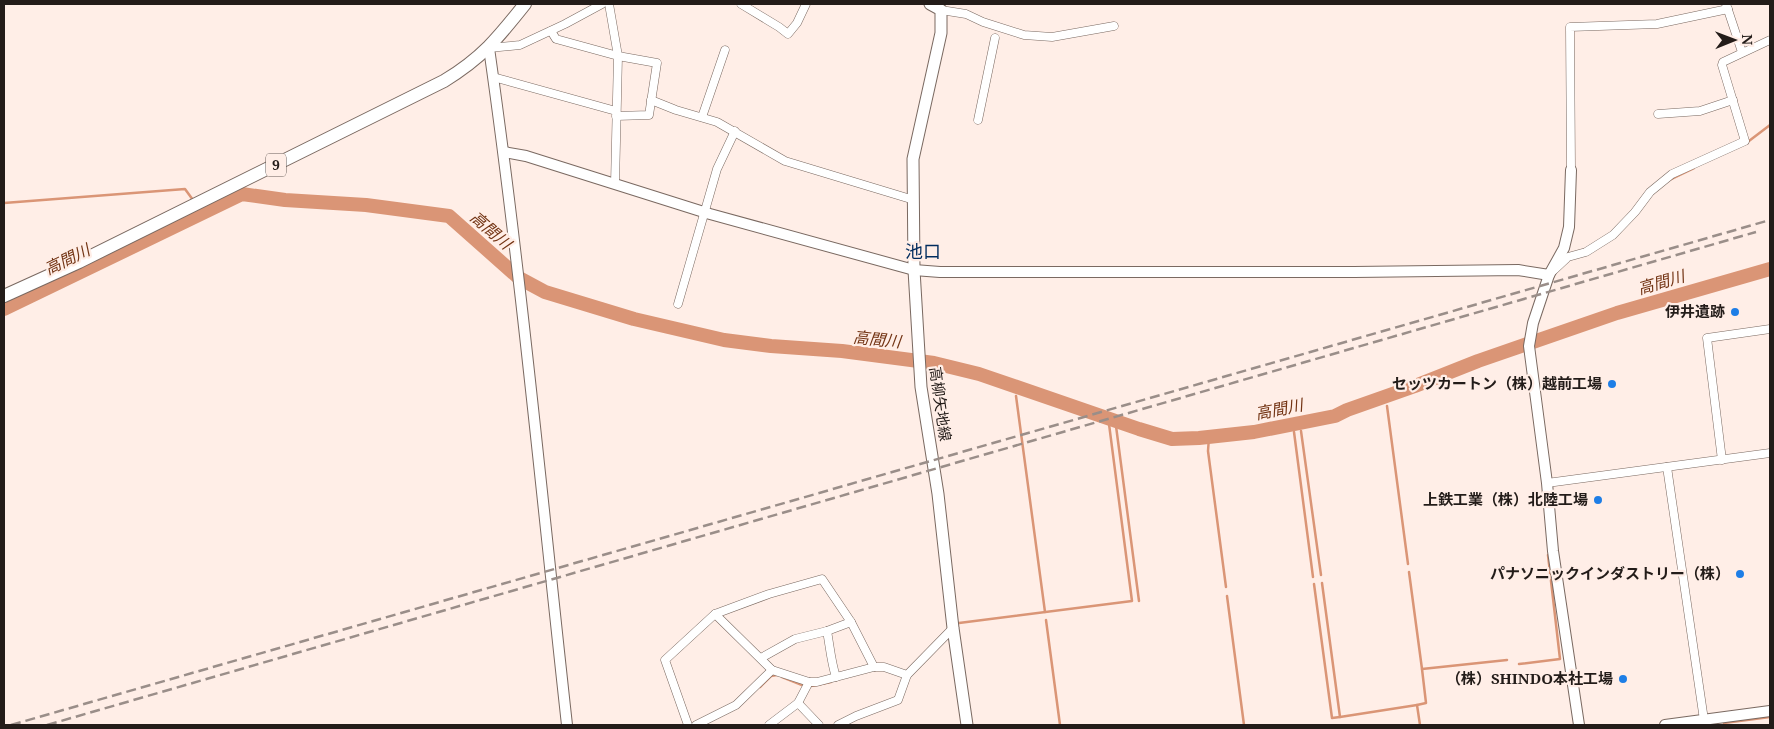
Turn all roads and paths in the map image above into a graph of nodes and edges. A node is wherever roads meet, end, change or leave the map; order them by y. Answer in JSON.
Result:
{"nodes":[{"id":1,"x":525,"y":4,"type":"edge"},
{"id":2,"x":602,"y":4,"type":"edge"},
{"id":3,"x":609,"y":4,"type":"edge"},
{"id":4,"x":741,"y":4,"type":"edge"},
{"id":5,"x":806,"y":4,"type":"edge"},
{"id":6,"x":930,"y":4,"type":"edge"},
{"id":7,"x":1727,"y":7,"type":"edge"},
{"id":8,"x":942,"y":10,"type":"junction"},
{"id":9,"x":1114,"y":26,"type":"dead end"},
{"id":10,"x":552,"y":30,"type":"junction"},
{"id":11,"x":995,"y":38,"type":"dead end"},
{"id":12,"x":1770,"y":40,"type":"edge"},
{"id":13,"x":489,"y":48,"type":"junction"},
{"id":14,"x":725,"y":50,"type":"dead end"},
{"id":15,"x":1742,"y":52,"type":"junction"},
{"id":16,"x":618,"y":56,"type":"junction"},
{"id":17,"x":493,"y":77,"type":"junction"},
{"id":18,"x":651,"y":100,"type":"junction"},
{"id":19,"x":1733,"y":100,"type":"junction"},
{"id":20,"x":616,"y":114,"type":"junction"},
{"id":21,"x":1658,"y":114,"type":"dead end"},
{"id":22,"x":702,"y":117,"type":"junction"},
{"id":23,"x":978,"y":120,"type":"dead end"},
{"id":24,"x":735,"y":131,"type":"junction"},
{"id":25,"x":504,"y":152,"type":"junction"},
{"id":26,"x":1571,"y":170,"type":"joint"},
{"id":27,"x":615,"y":184,"type":"junction"},
{"id":28,"x":914,"y":200,"type":"junction"},
{"id":29,"x":704,"y":212,"type":"junction"},
{"id":30,"x":914,"y":270,"type":"junction"},
{"id":31,"x":1548,"y":276,"type":"junction"},
{"id":32,"x":4,"y":296,"type":"edge"},
{"id":33,"x":678,"y":304,"type":"dead end"},
{"id":34,"x":1770,"y":329,"type":"edge"},
{"id":35,"x":1770,"y":453,"type":"edge"},
{"id":36,"x":1722,"y":460,"type":"junction"},
{"id":37,"x":1667,"y":467,"type":"junction"},
{"id":38,"x":1547,"y":483,"type":"junction"},
{"id":39,"x":715,"y":614,"type":"junction"},
{"id":40,"x":851,"y":622,"type":"junction"},
{"id":41,"x":953,"y":628,"type":"junction"},
{"id":42,"x":827,"y":631,"type":"junction"},
{"id":43,"x":761,"y":658,"type":"junction"},
{"id":44,"x":874,"y":667,"type":"junction"},
{"id":45,"x":772,"y":670,"type":"junction"},
{"id":46,"x":907,"y":675,"type":"junction"},
{"id":47,"x":836,"y":677,"type":"junction"},
{"id":48,"x":809,"y":682,"type":"junction"},
{"id":49,"x":798,"y":703,"type":"junction"},
{"id":50,"x":1770,"y":711,"type":"edge"},
{"id":51,"x":1704,"y":720,"type":"junction"},
{"id":52,"x":567,"y":725,"type":"edge"},
{"id":53,"x":688,"y":725,"type":"edge"},
{"id":54,"x":696,"y":725,"type":"edge"},
{"id":55,"x":769,"y":725,"type":"edge"},
{"id":56,"x":819,"y":725,"type":"edge"},
{"id":57,"x":838,"y":725,"type":"edge"},
{"id":58,"x":967,"y":725,"type":"edge"},
{"id":59,"x":1579,"y":725,"type":"edge"},
{"id":60,"x":1665,"y":725,"type":"edge"}],
"edges":[{"from":1,"to":13,"type":"main road","number":"9"},
{"from":2,"to":10,"type":"street"},
{"from":3,"to":16,"type":"street"},
{"from":4,"to":5,"type":"street"},
{"from":6,"to":8,"type":"main road"},
{"from":7,"to":15,"type":"street"},
{"from":7,"to":26,"type":"street"},
{"from":8,"to":9,"type":"street"},
{"from":8,"to":28,"type":"main road","name":"高柳矢地線"},
{"from":10,"to":13,"type":"street"},
{"from":10,"to":16,"type":"street"},
{"from":11,"to":23,"type":"street"},
{"from":12,"to":15,"type":"street"},
{"from":13,"to":17,"type":"street"},
{"from":13,"to":32,"type":"main road","number":"9"},
{"from":14,"to":22,"type":"street"},
{"from":15,"to":19,"type":"street"},
{"from":16,"to":18,"type":"street"},
{"from":16,"to":20,"type":"street"},
{"from":17,"to":20,"type":"street"},
{"from":17,"to":25,"type":"street"},
{"from":18,"to":20,"type":"street"},
{"from":18,"to":22,"type":"street"},
{"from":19,"to":21,"type":"street"},
{"from":19,"to":31,"type":"street"},
{"from":20,"to":27,"type":"street"},
{"from":22,"to":24,"type":"street"},
{"from":24,"to":28,"type":"street"},
{"from":24,"to":29,"type":"street"},
{"from":25,"to":27,"type":"street"},
{"from":25,"to":52,"type":"street"},
{"from":26,"to":31,"type":"street"},
{"from":27,"to":29,"type":"street"},
{"from":28,"to":30,"type":"main road","name":"高柳矢地線"},
{"from":29,"to":30,"type":"street"},
{"from":29,"to":33,"type":"street"},
{"from":30,"to":31,"type":"street"},
{"from":30,"to":41,"type":"main road","name":"高柳矢地線"},
{"from":31,"to":38,"type":"street"},
{"from":34,"to":36,"type":"street"},
{"from":35,"to":36,"type":"street"},
{"from":36,"to":37,"type":"street"},
{"from":37,"to":38,"type":"street"},
{"from":37,"to":51,"type":"street"},
{"from":38,"to":59,"type":"street"},
{"from":39,"to":40,"type":"street"},
{"from":39,"to":43,"type":"street"},
{"from":39,"to":53,"type":"street"},
{"from":40,"to":42,"type":"street"},
{"from":40,"to":44,"type":"street"},
{"from":41,"to":46,"type":"street"},
{"from":41,"to":58,"type":"main road","name":"高柳矢地線"},
{"from":42,"to":43,"type":"street"},
{"from":42,"to":47,"type":"street"},
{"from":43,"to":45,"type":"street"},
{"from":44,"to":46,"type":"street"},
{"from":44,"to":47,"type":"street"},
{"from":45,"to":48,"type":"street"},
{"from":45,"to":54,"type":"street"},
{"from":46,"to":57,"type":"street"},
{"from":47,"to":48,"type":"street"},
{"from":48,"to":49,"type":"street"},
{"from":49,"to":55,"type":"street"},
{"from":49,"to":56,"type":"street"},
{"from":50,"to":51,"type":"street"},
{"from":51,"to":60,"type":"street"}]}
